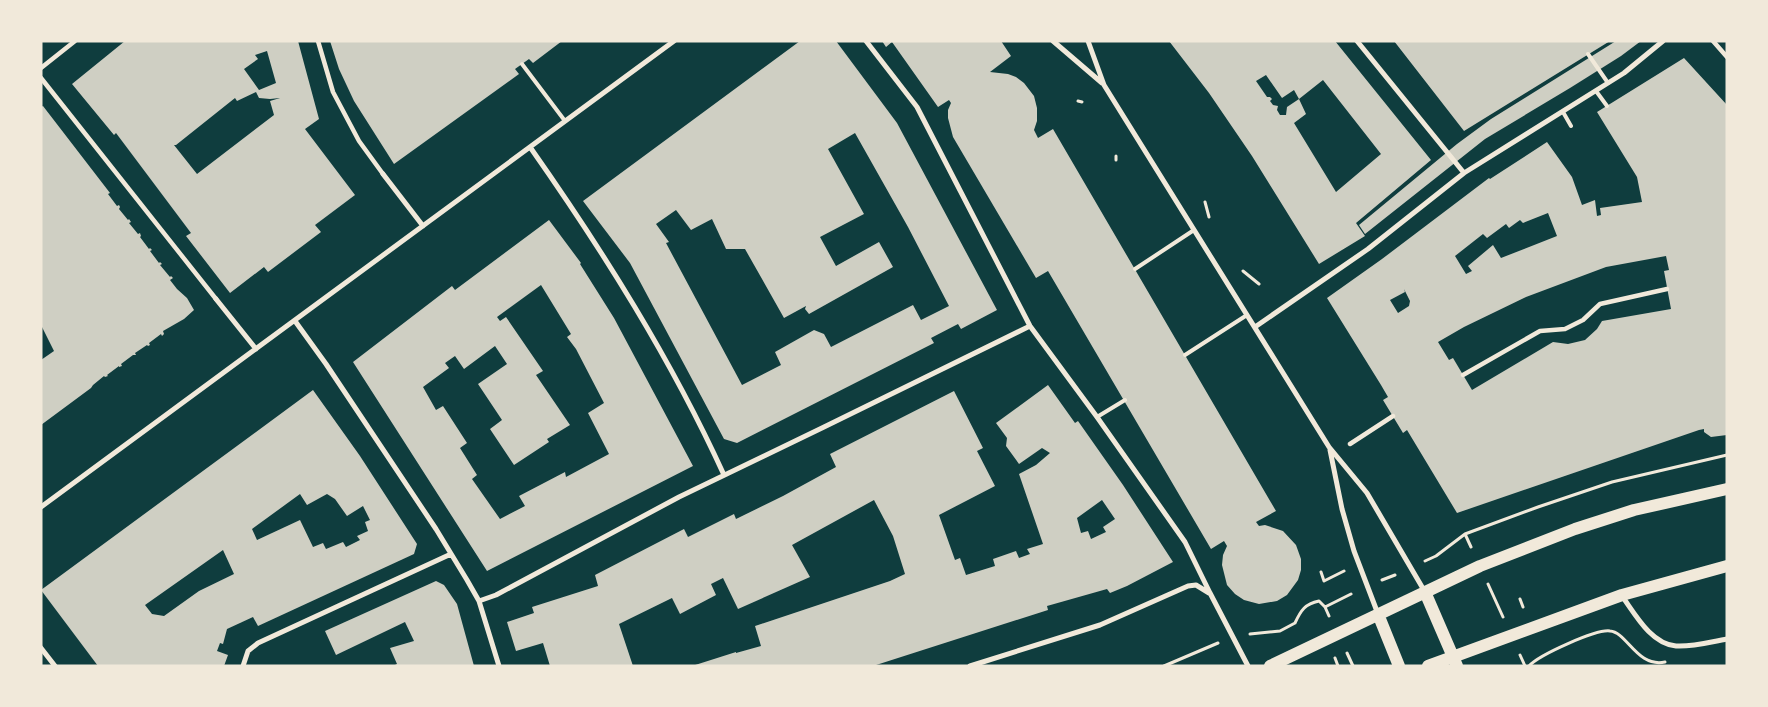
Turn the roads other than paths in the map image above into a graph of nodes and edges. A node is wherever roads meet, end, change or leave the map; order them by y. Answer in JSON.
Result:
{"nodes":[{"id":1,"x":75,"y":41,"type":"edge"},
{"id":2,"x":318,"y":41,"type":"edge"},
{"id":3,"x":674,"y":41,"type":"edge"},
{"id":4,"x":866,"y":41,"type":"edge"},
{"id":5,"x":1053,"y":41,"type":"edge"},
{"id":6,"x":1088,"y":41,"type":"edge"},
{"id":7,"x":1663,"y":41,"type":"edge"},
{"id":8,"x":1713,"y":41,"type":"edge"},
{"id":9,"x":1358,"y":42,"type":"edge"},
{"id":10,"x":1588,"y":54,"type":"dead end"},
{"id":11,"x":1727,"y":57,"type":"edge"},
{"id":12,"x":522,"y":64,"type":"dead end"},
{"id":13,"x":41,"y":68,"type":"edge"},
{"id":14,"x":41,"y":78,"type":"edge"},
{"id":15,"x":1608,"y":83,"type":"junction"},
{"id":16,"x":1104,"y":85,"type":"junction"},
{"id":17,"x":1596,"y":91,"type":"junction"},
{"id":18,"x":1607,"y":106,"type":"dead end"},
{"id":19,"x":1563,"y":112,"type":"junction"},
{"id":20,"x":565,"y":121,"type":"junction"},
{"id":21,"x":1571,"y":126,"type":"dead end"},
{"id":22,"x":530,"y":147,"type":"junction"},
{"id":23,"x":1464,"y":173,"type":"junction"},
{"id":24,"x":383,"y":174,"type":"joint"},
{"id":25,"x":423,"y":226,"type":"junction"},
{"id":26,"x":1194,"y":230,"type":"junction"},
{"id":27,"x":1135,"y":269,"type":"dead end"},
{"id":28,"x":1667,"y":289,"type":"dead end"},
{"id":29,"x":216,"y":299,"type":"joint"},
{"id":30,"x":1247,"y":315,"type":"junction"},
{"id":31,"x":295,"y":321,"type":"junction"},
{"id":32,"x":1030,"y":326,"type":"junction"},
{"id":33,"x":1255,"y":328,"type":"junction"},
{"id":34,"x":256,"y":349,"type":"junction"},
{"id":35,"x":1185,"y":355,"type":"dead end"},
{"id":36,"x":1463,"y":375,"type":"dead end"},
{"id":37,"x":1124,"y":400,"type":"dead end"},
{"id":38,"x":1393,"y":416,"type":"dead end"},
{"id":39,"x":1097,"y":417,"type":"junction"},
{"id":40,"x":1350,"y":444,"type":"dead end"},
{"id":41,"x":1329,"y":447,"type":"junction"},
{"id":42,"x":724,"y":475,"type":"junction"},
{"id":43,"x":1727,"y":489,"type":"edge"},
{"id":44,"x":41,"y":507,"type":"edge"},
{"id":45,"x":450,"y":554,"type":"junction"},
{"id":46,"x":1727,"y":566,"type":"edge"},
{"id":47,"x":1425,"y":592,"type":"junction"},
{"id":48,"x":1210,"y":593,"type":"junction"},
{"id":49,"x":1622,"y":596,"type":"junction"},
{"id":50,"x":480,"y":601,"type":"junction"},
{"id":51,"x":1378,"y":614,"type":"junction"},
{"id":52,"x":1727,"y":639,"type":"edge"},
{"id":53,"x":41,"y":648,"type":"edge"},
{"id":54,"x":1455,"y":661,"type":"edge"},
{"id":55,"x":54,"y":666,"type":"edge"},
{"id":56,"x":243,"y":666,"type":"edge"},
{"id":57,"x":499,"y":666,"type":"edge"},
{"id":58,"x":970,"y":666,"type":"edge"},
{"id":59,"x":1248,"y":666,"type":"edge"},
{"id":60,"x":1270,"y":666,"type":"edge"},
{"id":61,"x":1399,"y":666,"type":"edge"},
{"id":62,"x":1428,"y":666,"type":"edge"}],
"edges":[{"from":1,"to":13,"type":"street"},
{"from":2,"to":24,"type":"street"},
{"from":3,"to":20,"type":"street"},
{"from":4,"to":32,"type":"street"},
{"from":5,"to":16,"type":"street"},
{"from":6,"to":16,"type":"street"},
{"from":7,"to":15,"type":"street"},
{"from":8,"to":11,"type":"street"},
{"from":9,"to":23,"type":"street"},
{"from":10,"to":15,"type":"lane"},
{"from":12,"to":20,"type":"lane"},
{"from":14,"to":29,"type":"street"},
{"from":15,"to":17,"type":"street"},
{"from":16,"to":26,"type":"street"},
{"from":17,"to":18,"type":"lane"},
{"from":17,"to":19,"type":"street"},
{"from":19,"to":21,"type":"lane"},
{"from":19,"to":23,"type":"street"},
{"from":20,"to":22,"type":"street"},
{"from":22,"to":25,"type":"street"},
{"from":22,"to":42,"type":"street"},
{"from":23,"to":33,"type":"street"},
{"from":24,"to":25,"type":"street"},
{"from":25,"to":31,"type":"street"},
{"from":26,"to":27,"type":"lane"},
{"from":26,"to":30,"type":"street"},
{"from":28,"to":36,"type":"street"},
{"from":29,"to":34,"type":"street"},
{"from":30,"to":33,"type":"street"},
{"from":30,"to":35,"type":"lane"},
{"from":31,"to":34,"type":"street"},
{"from":31,"to":45,"type":"street"},
{"from":32,"to":39,"type":"street"},
{"from":32,"to":42,"type":"street"},
{"from":33,"to":41,"type":"street"},
{"from":34,"to":44,"type":"street"},
{"from":37,"to":39,"type":"lane"},
{"from":38,"to":40,"type":"street"},
{"from":39,"to":48,"type":"street"},
{"from":41,"to":47,"type":"street"},
{"from":41,"to":51,"type":"street"},
{"from":42,"to":50,"type":"street"},
{"from":43,"to":47,"type":"main road"},
{"from":45,"to":50,"type":"street"},
{"from":45,"to":56,"type":"street"},
{"from":46,"to":49,"type":"main road"},
{"from":47,"to":51,"type":"main road"},
{"from":47,"to":54,"type":"main road"},
{"from":48,"to":58,"type":"street"},
{"from":48,"to":59,"type":"street"},
{"from":49,"to":52,"type":"street"},
{"from":49,"to":54,"type":"main road"},
{"from":50,"to":57,"type":"street"},
{"from":51,"to":60,"type":"main road"},
{"from":51,"to":61,"type":"main road"},
{"from":53,"to":55,"type":"street"},
{"from":54,"to":62,"type":"main road"}]}
